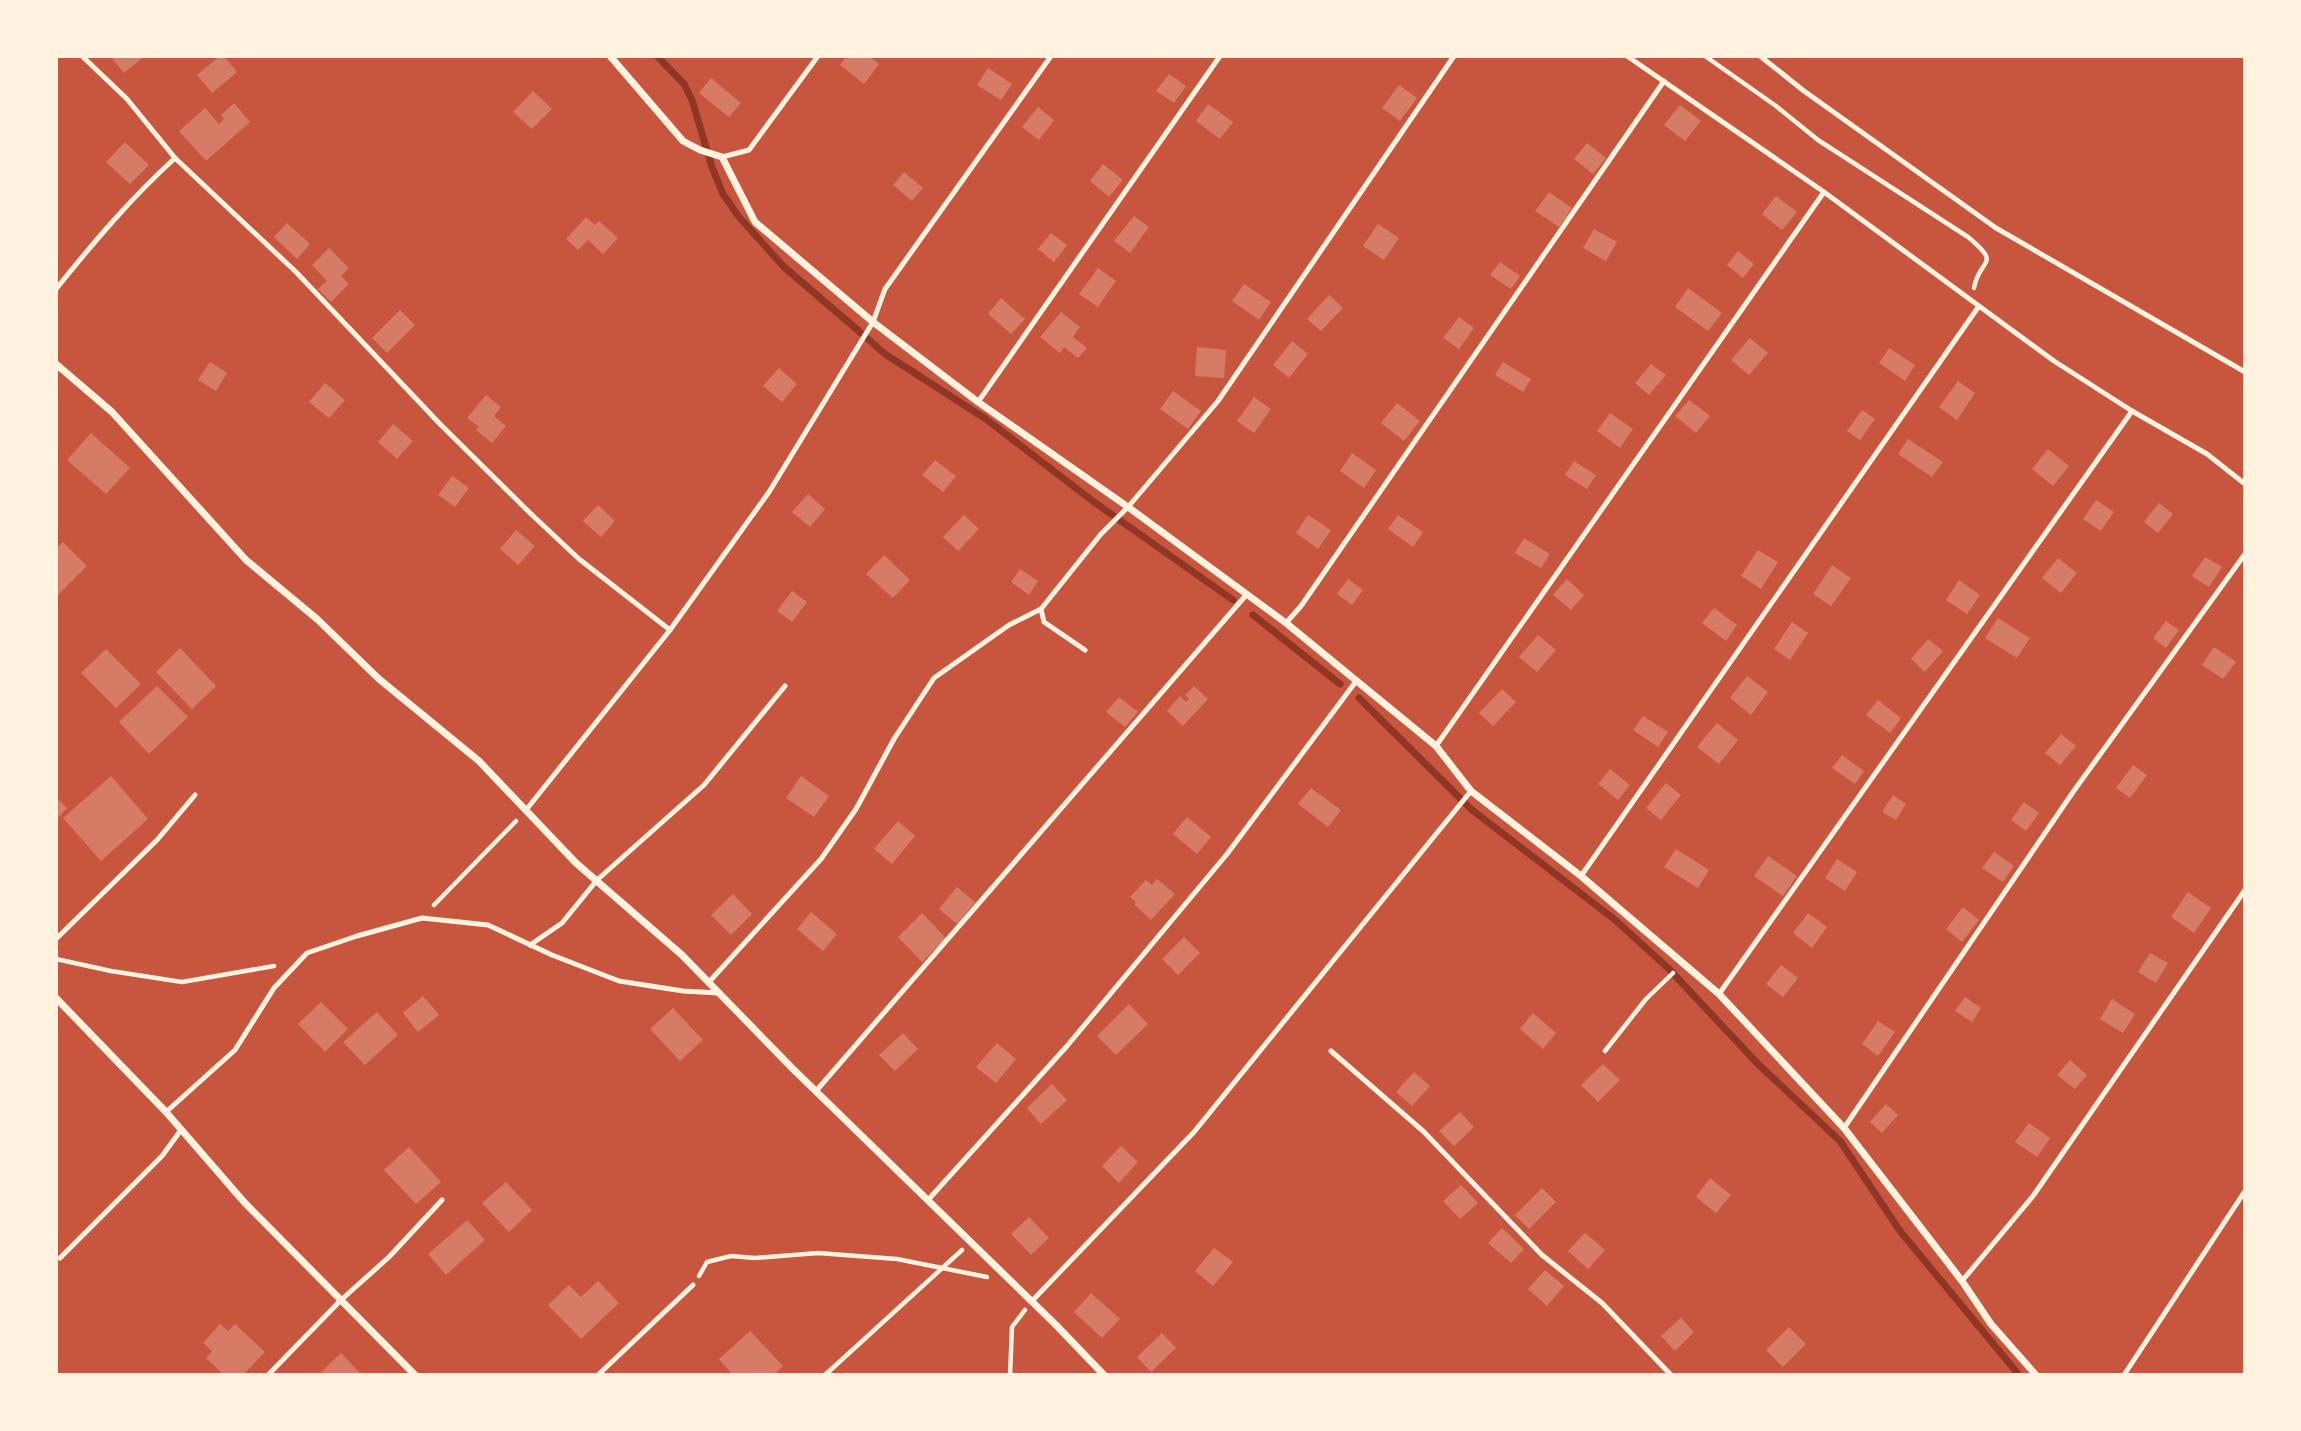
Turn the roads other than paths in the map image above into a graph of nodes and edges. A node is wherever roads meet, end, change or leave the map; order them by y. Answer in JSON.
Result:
{"nodes":[{"id":1,"x":82,"y":56,"type":"edge"},
{"id":2,"x":610,"y":56,"type":"edge"},
{"id":3,"x":818,"y":56,"type":"edge"},
{"id":4,"x":1051,"y":56,"type":"edge"},
{"id":5,"x":1220,"y":56,"type":"edge"},
{"id":6,"x":1454,"y":56,"type":"edge"},
{"id":7,"x":1628,"y":56,"type":"edge"},
{"id":8,"x":1760,"y":56,"type":"edge"},
{"id":9,"x":1664,"y":82,"type":"junction"},
{"id":10,"x":719,"y":155,"type":"junction"},
{"id":11,"x":175,"y":159,"type":"junction"},
{"id":12,"x":1824,"y":192,"type":"junction"},
{"id":13,"x":56,"y":289,"type":"edge"},
{"id":14,"x":1979,"y":306,"type":"junction"},
{"id":15,"x":873,"y":321,"type":"junction"},
{"id":16,"x":56,"y":364,"type":"edge"},
{"id":17,"x":2245,"y":372,"type":"edge"},
{"id":18,"x":978,"y":402,"type":"junction"},
{"id":19,"x":2132,"y":411,"type":"junction"},
{"id":20,"x":2245,"y":484,"type":"edge"},
{"id":21,"x":1125,"y":509,"type":"junction"},
{"id":22,"x":2245,"y":554,"type":"edge"},
{"id":23,"x":1247,"y":594,"type":"junction"},
{"id":24,"x":1041,"y":609,"type":"junction"},
{"id":25,"x":1286,"y":623,"type":"junction"},
{"id":26,"x":670,"y":630,"type":"junction"},
{"id":27,"x":1086,"y":650,"type":"dead end"},
{"id":28,"x":1357,"y":680,"type":"junction"},
{"id":29,"x":785,"y":686,"type":"dead end"},
{"id":30,"x":1436,"y":746,"type":"junction"},
{"id":31,"x":1470,"y":792,"type":"junction"},
{"id":32,"x":195,"y":795,"type":"dead end"},
{"id":33,"x":526,"y":810,"type":"junction"},
{"id":34,"x":1581,"y":876,"type":"junction"},
{"id":35,"x":597,"y":880,"type":"junction"},
{"id":36,"x":2245,"y":890,"type":"edge"},
{"id":37,"x":56,"y":939,"type":"edge"},
{"id":38,"x":530,"y":945,"type":"junction"},
{"id":39,"x":709,"y":982,"type":"junction"},
{"id":40,"x":719,"y":993,"type":"junction"},
{"id":41,"x":1719,"y":994,"type":"junction"},
{"id":42,"x":56,"y":998,"type":"edge"},
{"id":43,"x":1331,"y":1051,"type":"dead end"},
{"id":44,"x":816,"y":1091,"type":"junction"},
{"id":45,"x":166,"y":1112,"type":"junction"},
{"id":46,"x":1844,"y":1128,"type":"junction"},
{"id":47,"x":181,"y":1129,"type":"junction"},
{"id":48,"x":2245,"y":1191,"type":"edge"},
{"id":49,"x":442,"y":1200,"type":"dead end"},
{"id":50,"x":928,"y":1200,"type":"junction"},
{"id":51,"x":60,"y":1258,"type":"dead end"},
{"id":52,"x":1962,"y":1281,"type":"junction"},
{"id":53,"x":692,"y":1285,"type":"road end"},
{"id":54,"x":341,"y":1300,"type":"junction"},
{"id":55,"x":1032,"y":1301,"type":"junction"},
{"id":56,"x":268,"y":1375,"type":"edge"},
{"id":57,"x":415,"y":1375,"type":"edge"},
{"id":58,"x":598,"y":1375,"type":"edge"},
{"id":59,"x":1104,"y":1375,"type":"edge"},
{"id":60,"x":1671,"y":1375,"type":"edge"},
{"id":61,"x":2036,"y":1375,"type":"edge"},
{"id":62,"x":2124,"y":1375,"type":"edge"}],
"edges":[{"from":1,"to":11,"type":"lane"},
{"from":2,"to":10,"type":"street"},
{"from":3,"to":10,"type":"lane"},
{"from":4,"to":15,"type":"lane"},
{"from":5,"to":18,"type":"lane"},
{"from":6,"to":21,"type":"lane"},
{"from":7,"to":9,"type":"lane"},
{"from":8,"to":17,"type":"lane"},
{"from":9,"to":12,"type":"lane"},
{"from":9,"to":25,"type":"lane"},
{"from":10,"to":15,"type":"street"},
{"from":11,"to":13,"type":"lane"},
{"from":11,"to":26,"type":"lane"},
{"from":12,"to":14,"type":"lane"},
{"from":12,"to":30,"type":"lane"},
{"from":14,"to":19,"type":"lane"},
{"from":14,"to":34,"type":"lane"},
{"from":15,"to":18,"type":"street"},
{"from":15,"to":26,"type":"lane"},
{"from":16,"to":33,"type":"street"},
{"from":18,"to":21,"type":"street"},
{"from":19,"to":20,"type":"lane"},
{"from":19,"to":41,"type":"lane"},
{"from":21,"to":23,"type":"street"},
{"from":21,"to":24,"type":"lane"},
{"from":22,"to":46,"type":"lane"},
{"from":23,"to":25,"type":"street"},
{"from":23,"to":44,"type":"lane"},
{"from":24,"to":27,"type":"lane"},
{"from":24,"to":39,"type":"lane"},
{"from":25,"to":28,"type":"street"},
{"from":26,"to":33,"type":"lane"},
{"from":28,"to":30,"type":"street"},
{"from":28,"to":50,"type":"lane"},
{"from":29,"to":35,"type":"lane"},
{"from":30,"to":31,"type":"street"},
{"from":31,"to":34,"type":"street"},
{"from":31,"to":55,"type":"lane"},
{"from":32,"to":37,"type":"lane"},
{"from":33,"to":35,"type":"street"},
{"from":34,"to":41,"type":"street"},
{"from":35,"to":38,"type":"lane"},
{"from":35,"to":39,"type":"street"},
{"from":36,"to":52,"type":"lane"},
{"from":38,"to":40,"type":"lane"},
{"from":38,"to":45,"type":"lane"},
{"from":39,"to":40,"type":"street"},
{"from":40,"to":44,"type":"street"},
{"from":41,"to":46,"type":"street"},
{"from":42,"to":45,"type":"street"},
{"from":43,"to":60,"type":"lane"},
{"from":44,"to":50,"type":"street"},
{"from":45,"to":47,"type":"street"},
{"from":46,"to":52,"type":"street"},
{"from":47,"to":51,"type":"lane"},
{"from":47,"to":54,"type":"street"},
{"from":48,"to":62,"type":"lane"},
{"from":49,"to":54,"type":"lane"},
{"from":50,"to":55,"type":"street"},
{"from":52,"to":61,"type":"street"},
{"from":53,"to":58,"type":"lane"},
{"from":54,"to":56,"type":"lane"},
{"from":54,"to":57,"type":"street"},
{"from":55,"to":59,"type":"street"}]}
